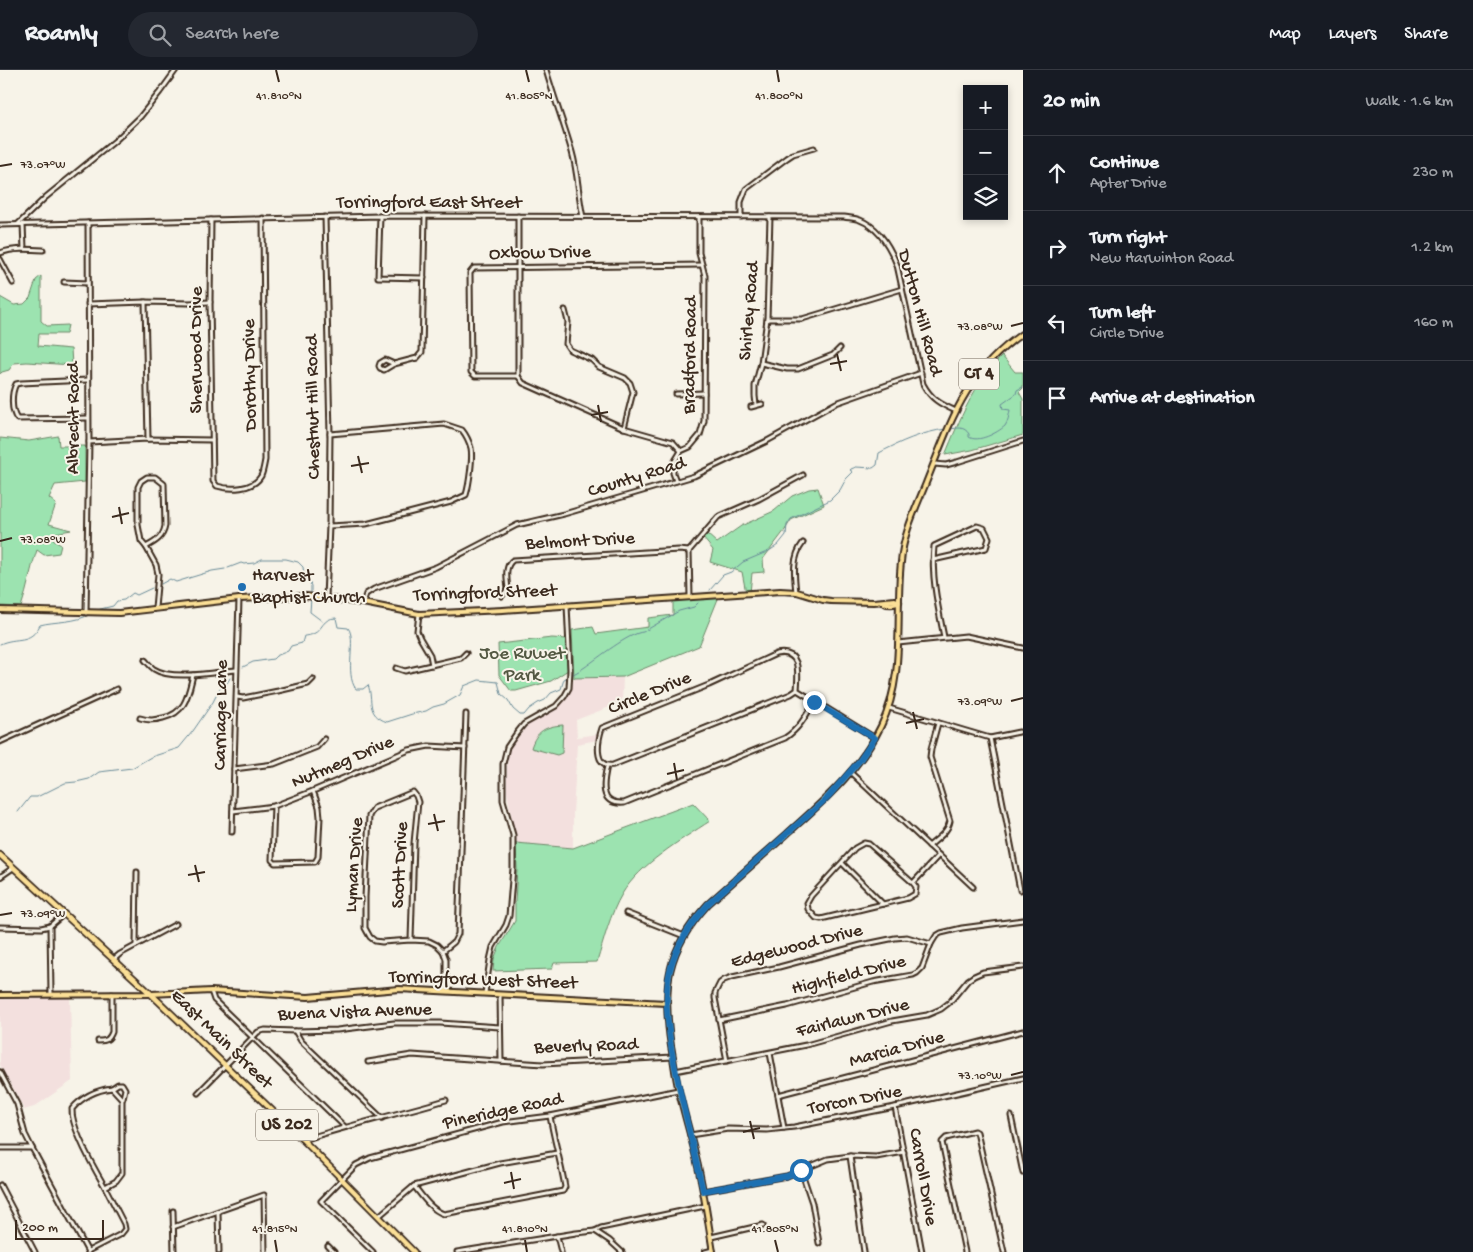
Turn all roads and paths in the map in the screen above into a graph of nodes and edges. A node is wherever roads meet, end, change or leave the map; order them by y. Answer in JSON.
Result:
{"nodes":[{"id":1,"x":176,"y":70,"type":"edge"},
{"id":2,"x":546,"y":70,"type":"edge"},
{"id":3,"x":814,"y":148,"type":"dead end"},
{"id":4,"x":380,"y":216,"type":"junction"},
{"id":5,"x":425,"y":216,"type":"junction"},
{"id":6,"x":518,"y":216,"type":"junction"},
{"id":7,"x":325,"y":217,"type":"junction"},
{"id":8,"x":583,"y":217,"type":"junction"},
{"id":9,"x":699,"y":217,"type":"junction"},
{"id":10,"x":740,"y":217,"type":"junction"},
{"id":11,"x":770,"y":217,"type":"junction"},
{"id":12,"x":263,"y":218,"type":"junction"},
{"id":13,"x":858,"y":219,"type":"joint"},
{"id":14,"x":212,"y":220,"type":"junction"},
{"id":15,"x":88,"y":223,"type":"junction"},
{"id":16,"x":17,"y":224,"type":"junction"},
{"id":17,"x":23,"y":224,"type":"junction"},
{"id":18,"x":0,"y":225,"type":"edge"},
{"id":19,"x":24,"y":249,"type":"junction"},
{"id":20,"x":43,"y":250,"type":"dead end"},
{"id":21,"x":0,"y":253,"type":"edge"},
{"id":22,"x":0,"y":259,"type":"edge"},
{"id":23,"x":702,"y":265,"type":"junction"},
{"id":24,"x":517,"y":268,"type":"junction"},
{"id":25,"x":424,"y":278,"type":"junction"},
{"id":26,"x":64,"y":282,"type":"dead end"},
{"id":27,"x":13,"y":283,"type":"dead end"},
{"id":28,"x":88,"y":283,"type":"junction"},
{"id":29,"x":902,"y":289,"type":"junction"},
{"id":30,"x":145,"y":302,"type":"junction"},
{"id":31,"x":210,"y":302,"type":"junction"},
{"id":32,"x":88,"y":304,"type":"junction"},
{"id":33,"x":565,"y":310,"type":"dead end"},
{"id":34,"x":767,"y":319,"type":"junction"},
{"id":35,"x":1023,"y":333,"type":"edge"},
{"id":36,"x":840,"y":348,"type":"dead end"},
{"id":37,"x":761,"y":363,"type":"junction"},
{"id":38,"x":394,"y":364,"type":"dead end"},
{"id":39,"x":921,"y":373,"type":"junction"},
{"id":40,"x":518,"y":376,"type":"junction"},
{"id":41,"x":88,"y":380,"type":"junction"},
{"id":42,"x":704,"y":393,"type":"junction"},
{"id":43,"x":676,"y":394,"type":"dead end"},
{"id":44,"x":762,"y":404,"type":"dead end"},
{"id":45,"x":756,"y":405,"type":"junction"},
{"id":46,"x":751,"y":407,"type":"dead end"},
{"id":47,"x":956,"y":411,"type":"junction"},
{"id":48,"x":88,"y":418,"type":"junction"},
{"id":49,"x":624,"y":428,"type":"junction"},
{"id":50,"x":330,"y":434,"type":"junction"},
{"id":51,"x":148,"y":439,"type":"junction"},
{"id":52,"x":212,"y":440,"type":"junction"},
{"id":53,"x":1023,"y":441,"type":"edge"},
{"id":54,"x":89,"y":442,"type":"junction"},
{"id":55,"x":681,"y":451,"type":"junction"},
{"id":56,"x":934,"y":464,"type":"junction"},
{"id":57,"x":803,"y":475,"type":"dead end"},
{"id":58,"x":213,"y":481,"type":"joint"},
{"id":59,"x":676,"y":481,"type":"junction"},
{"id":60,"x":329,"y":526,"type":"junction"},
{"id":61,"x":803,"y":542,"type":"dead end"},
{"id":62,"x":146,"y":547,"type":"junction"},
{"id":63,"x":689,"y":551,"type":"junction"},
{"id":64,"x":933,"y":560,"type":"junction"},
{"id":65,"x":796,"y":592,"type":"junction"},
{"id":66,"x":502,"y":596,"type":"dead end"},
{"id":67,"x":690,"y":597,"type":"junction"},
{"id":68,"x":239,"y":598,"type":"junction"},
{"id":69,"x":326,"y":598,"type":"junction"},
{"id":70,"x":899,"y":602,"type":"junction"},
{"id":71,"x":363,"y":603,"type":"junction"},
{"id":72,"x":567,"y":605,"type":"junction"},
{"id":73,"x":156,"y":608,"type":"junction"},
{"id":74,"x":0,"y":610,"type":"edge"},
{"id":75,"x":89,"y":613,"type":"junction"},
{"id":76,"x":419,"y":614,"type":"junction"},
{"id":77,"x":944,"y":638,"type":"junction"},
{"id":78,"x":898,"y":643,"type":"junction"},
{"id":79,"x":1023,"y":648,"type":"edge"},
{"id":80,"x":466,"y":653,"type":"dead end"},
{"id":81,"x":145,"y":660,"type":"dead end"},
{"id":82,"x":432,"y":665,"type":"junction"},
{"id":83,"x":396,"y":668,"type":"dead end"},
{"id":84,"x":236,"y":670,"type":"junction"},
{"id":85,"x":193,"y":675,"type":"junction"},
{"id":86,"x":313,"y":679,"type":"dead end"},
{"id":87,"x":117,"y":688,"type":"dead end"},
{"id":88,"x":797,"y":690,"type":"junction"},
{"id":89,"x":237,"y":697,"type":"junction"},
{"id":90,"x":814,"y":702,"type":"junction"},
{"id":91,"x":889,"y":708,"type":"junction"},
{"id":92,"x":466,"y":714,"type":"dead end"},
{"id":93,"x":140,"y":718,"type":"dead end"},
{"id":94,"x":938,"y":723,"type":"junction"},
{"id":95,"x":1019,"y":732,"type":"dead end"},
{"id":96,"x":324,"y":738,"type":"dead end"},
{"id":97,"x":875,"y":738,"type":"junction"},
{"id":98,"x":990,"y":738,"type":"junction"},
{"id":99,"x":0,"y":742,"type":"edge"},
{"id":100,"x":464,"y":748,"type":"junction"},
{"id":101,"x":607,"y":766,"type":"junction"},
{"id":102,"x":234,"y":769,"type":"junction"},
{"id":103,"x":850,"y":772,"type":"junction"},
{"id":104,"x":313,"y":791,"type":"junction"},
{"id":105,"x":413,"y":792,"type":"joint"},
{"id":106,"x":274,"y":806,"type":"junction"},
{"id":107,"x":232,"y":811,"type":"junction"},
{"id":108,"x":232,"y":832,"type":"dead end"},
{"id":109,"x":929,"y":846,"type":"junction"},
{"id":110,"x":939,"y":855,"type":"junction"},
{"id":111,"x":0,"y":856,"type":"edge"},
{"id":112,"x":842,"y":863,"type":"junction"},
{"id":113,"x":13,"y":868,"type":"junction"},
{"id":114,"x":137,"y":872,"type":"dead end"},
{"id":115,"x":0,"y":877,"type":"edge"},
{"id":116,"x":913,"y":883,"type":"junction"},
{"id":117,"x":973,"y":886,"type":"dead end"},
{"id":118,"x":1020,"y":890,"type":"dead end"},
{"id":119,"x":883,"y":904,"type":"junction"},
{"id":120,"x":626,"y":913,"type":"dead end"},
{"id":121,"x":64,"y":914,"type":"junction"},
{"id":122,"x":1023,"y":920,"type":"edge"},
{"id":123,"x":176,"y":924,"type":"dead end"},
{"id":124,"x":50,"y":926,"type":"junction"},
{"id":125,"x":0,"y":927,"type":"edge"},
{"id":126,"x":684,"y":936,"type":"junction"},
{"id":127,"x":411,"y":940,"type":"junction"},
{"id":128,"x":931,"y":944,"type":"junction"},
{"id":129,"x":136,"y":945,"type":"junction"},
{"id":130,"x":442,"y":951,"type":"junction"},
{"id":131,"x":114,"y":960,"type":"junction"},
{"id":132,"x":1023,"y":967,"type":"edge"},
{"id":133,"x":211,"y":991,"type":"junction"},
{"id":134,"x":446,"y":991,"type":"junction"},
{"id":135,"x":485,"y":993,"type":"junction"},
{"id":136,"x":50,"y":994,"type":"junction"},
{"id":137,"x":112,"y":994,"type":"junction"},
{"id":138,"x":151,"y":994,"type":"junction"},
{"id":139,"x":0,"y":995,"type":"edge"},
{"id":140,"x":500,"y":995,"type":"junction"},
{"id":141,"x":666,"y":1003,"type":"junction"},
{"id":142,"x":719,"y":1020,"type":"junction"},
{"id":143,"x":500,"y":1027,"type":"junction"},
{"id":144,"x":295,"y":1031,"type":"junction"},
{"id":145,"x":1023,"y":1031,"type":"edge"},
{"id":146,"x":253,"y":1038,"type":"junction"},
{"id":147,"x":98,"y":1041,"type":"dead end"},
{"id":148,"x":770,"y":1052,"type":"junction"},
{"id":149,"x":673,"y":1057,"type":"junction"},
{"id":150,"x":501,"y":1060,"type":"junction"},
{"id":151,"x":727,"y":1061,"type":"junction"},
{"id":152,"x":368,"y":1062,"type":"dead end"},
{"id":153,"x":224,"y":1065,"type":"junction"},
{"id":154,"x":675,"y":1071,"type":"junction"},
{"id":155,"x":0,"y":1072,"type":"edge"},
{"id":156,"x":1023,"y":1078,"type":"edge"},
{"id":157,"x":112,"y":1088,"type":"junction"},
{"id":158,"x":678,"y":1090,"type":"junction"},
{"id":159,"x":198,"y":1093,"type":"dead end"},
{"id":160,"x":778,"y":1095,"type":"junction"},
{"id":161,"x":122,"y":1098,"type":"junction"},
{"id":162,"x":446,"y":1100,"type":"dead end"},
{"id":163,"x":895,"y":1107,"type":"junction"},
{"id":164,"x":550,"y":1116,"type":"junction"},
{"id":165,"x":1011,"y":1116,"type":"dead end"},
{"id":166,"x":382,"y":1118,"type":"junction"},
{"id":167,"x":345,"y":1127,"type":"junction"},
{"id":168,"x":784,"y":1128,"type":"junction"},
{"id":169,"x":690,"y":1135,"type":"junction"},
{"id":170,"x":303,"y":1140,"type":"junction"},
{"id":171,"x":0,"y":1148,"type":"edge"},
{"id":172,"x":32,"y":1148,"type":"junction"},
{"id":173,"x":904,"y":1152,"type":"junction"},
{"id":174,"x":557,"y":1153,"type":"junction"},
{"id":175,"x":850,"y":1156,"type":"junction"},
{"id":176,"x":801,"y":1170,"type":"junction"},
{"id":177,"x":1023,"y":1173,"type":"edge"},
{"id":178,"x":341,"y":1179,"type":"junction"},
{"id":179,"x":0,"y":1185,"type":"edge"},
{"id":180,"x":414,"y":1186,"type":"junction"},
{"id":181,"x":105,"y":1187,"type":"junction"},
{"id":182,"x":703,"y":1191,"type":"junction"},
{"id":183,"x":705,"y":1206,"type":"junction"},
{"id":184,"x":173,"y":1211,"type":"dead end"},
{"id":185,"x":218,"y":1212,"type":"junction"},
{"id":186,"x":379,"y":1216,"type":"junction"},
{"id":187,"x":763,"y":1225,"type":"dead end"},
{"id":188,"x":173,"y":1227,"type":"junction"},
{"id":189,"x":595,"y":1231,"type":"junction"},
{"id":190,"x":557,"y":1236,"type":"junction"},
{"id":191,"x":711,"y":1237,"type":"junction"},
{"id":192,"x":819,"y":1243,"type":"dead end"},
{"id":193,"x":328,"y":1246,"type":"dead end"},
{"id":194,"x":713,"y":1251,"type":"edge"},
{"id":195,"x":35,"y":1252,"type":"edge"},
{"id":196,"x":88,"y":1252,"type":"edge"},
{"id":197,"x":174,"y":1252,"type":"edge"},
{"id":198,"x":219,"y":1252,"type":"edge"},
{"id":199,"x":265,"y":1252,"type":"edge"},
{"id":200,"x":334,"y":1252,"type":"edge"},
{"id":201,"x":373,"y":1252,"type":"edge"},
{"id":202,"x":414,"y":1252,"type":"edge"},
{"id":203,"x":457,"y":1252,"type":"edge"},
{"id":204,"x":561,"y":1252,"type":"edge"},
{"id":205,"x":622,"y":1252,"type":"edge"},
{"id":206,"x":705,"y":1252,"type":"edge"},
{"id":207,"x":864,"y":1252,"type":"edge"},
{"id":208,"x":922,"y":1252,"type":"edge"},
{"id":209,"x":965,"y":1252,"type":"edge"},
{"id":210,"x":1004,"y":1252,"type":"edge"}],
"edges":[{"from":1,"to":16,"type":"street"},
{"from":2,"to":8,"type":"street"},
{"from":3,"to":10,"type":"street"},
{"from":4,"to":5,"type":"street","name":"Torringford East Street"},
{"from":4,"to":7,"type":"street","name":"Torringford East Street"},
{"from":4,"to":25,"type":"street"},
{"from":5,"to":6,"type":"street","name":"Torringford East Street"},
{"from":5,"to":25,"type":"street"},
{"from":6,"to":8,"type":"street","name":"Torringford East Street"},
{"from":6,"to":24,"type":"street"},
{"from":7,"to":12,"type":"street","name":"Torringford East Street"},
{"from":7,"to":50,"type":"street","name":"Chestnut Hill Road"},
{"from":8,"to":9,"type":"street","name":"Torringford East Street"},
{"from":9,"to":10,"type":"street","name":"Torringford East Street"},
{"from":9,"to":23,"type":"street","name":"Bradford Road"},
{"from":10,"to":11,"type":"street","name":"Torringford East Street"},
{"from":11,"to":13,"type":"street","name":"Torringford East Street"},
{"from":11,"to":34,"type":"street","name":"Shirley Road"},
{"from":12,"to":14,"type":"street","name":"Torringford East Street"},
{"from":12,"to":58,"type":"street","name":"Dorothy Drive"},
{"from":13,"to":29,"type":"street","name":"Dutton Hill Road"},
{"from":14,"to":15,"type":"street","name":"Torringford East Street"},
{"from":14,"to":31,"type":"street","name":"Sherwood Drive"},
{"from":15,"to":17,"type":"street","name":"Torringford East Street"},
{"from":15,"to":28,"type":"street","name":"Albrecht Road"},
{"from":16,"to":17,"type":"street","name":"Torringford East Street"},
{"from":16,"to":18,"type":"street","name":"Torringford East Street"},
{"from":17,"to":19,"type":"street"},
{"from":19,"to":20,"type":"street"},
{"from":19,"to":21,"type":"street"},
{"from":22,"to":27,"type":"street"},
{"from":23,"to":24,"type":"street","name":"Oxbow Drive"},
{"from":23,"to":42,"type":"street","name":"Bradford Road"},
{"from":24,"to":40,"type":"street"},
{"from":24,"to":40,"type":"street","name":"Oxbow Drive"},
{"from":25,"to":38,"type":"street"},
{"from":26,"to":28,"type":"street"},
{"from":28,"to":32,"type":"street","name":"Albrecht Road"},
{"from":29,"to":34,"type":"street"},
{"from":29,"to":39,"type":"street","name":"Dutton Hill Road"},
{"from":30,"to":31,"type":"street"},
{"from":30,"to":32,"type":"street"},
{"from":30,"to":51,"type":"street"},
{"from":31,"to":52,"type":"street","name":"Sherwood Drive"},
{"from":32,"to":41,"type":"street","name":"Albrecht Road"},
{"from":33,"to":49,"type":"street"},
{"from":34,"to":37,"type":"street","name":"Shirley Road"},
{"from":35,"to":47,"type":"main road","number":"CT 4"},
{"from":36,"to":37,"type":"street"},
{"from":37,"to":45,"type":"street","name":"Shirley Road"},
{"from":39,"to":47,"type":"street","name":"Dutton Hill Road"},
{"from":39,"to":59,"type":"street","name":"County Road"},
{"from":40,"to":49,"type":"street"},
{"from":41,"to":48,"type":"street","name":"Albrecht Road"},
{"from":41,"to":48,"type":"street"},
{"from":42,"to":43,"type":"street"},
{"from":42,"to":55,"type":"street","name":"Bradford Road"},
{"from":44,"to":45,"type":"street"},
{"from":45,"to":46,"type":"street"},
{"from":47,"to":56,"type":"main road","number":"CT 4"},
{"from":48,"to":54,"type":"street","name":"Albrecht Road"},
{"from":49,"to":55,"type":"street"},
{"from":50,"to":60,"type":"street","name":"Chestnut Hill Road"},
{"from":50,"to":60,"type":"street"},
{"from":51,"to":52,"type":"street"},
{"from":51,"to":54,"type":"street"},
{"from":52,"to":58,"type":"street","name":"Sherwood Drive"},
{"from":53,"to":56,"type":"street"},
{"from":54,"to":75,"type":"street","name":"Albrecht Road"},
{"from":55,"to":59,"type":"street"},
{"from":56,"to":70,"type":"main road","number":"CT 4"},
{"from":57,"to":63,"type":"street"},
{"from":59,"to":71,"type":"street","name":"County Road"},
{"from":60,"to":69,"type":"street","name":"Chestnut Hill Road"},
{"from":61,"to":65,"type":"street"},
{"from":62,"to":62,"type":"street"},
{"from":62,"to":73,"type":"street"},
{"from":63,"to":66,"type":"street","name":"Belmont Drive"},
{"from":63,"to":67,"type":"street"},
{"from":64,"to":64,"type":"street"},
{"from":64,"to":77,"type":"street"},
{"from":65,"to":67,"type":"main road","name":"Torringford Street"},
{"from":65,"to":70,"type":"main road","name":"Torringford Street"},
{"from":67,"to":72,"type":"main road","name":"Torringford Street"},
{"from":68,"to":69,"type":"main road","name":"Torringford Street"},
{"from":68,"to":73,"type":"main road","name":"Torringford Street"},
{"from":68,"to":84,"type":"street","name":"Carriage Lane"},
{"from":69,"to":71,"type":"main road","name":"Torringford Street"},
{"from":70,"to":78,"type":"main road","number":"CT 4"},
{"from":71,"to":76,"type":"main road","name":"Torringford Street"},
{"from":72,"to":76,"type":"main road","name":"Torringford Street"},
{"from":72,"to":135,"type":"street"},
{"from":73,"to":75,"type":"main road","name":"Torringford Street"},
{"from":74,"to":75,"type":"main road","name":"Torringford Street"},
{"from":76,"to":82,"type":"street"},
{"from":77,"to":78,"type":"street"},
{"from":77,"to":79,"type":"street"},
{"from":78,"to":91,"type":"main road","number":"CT 4"},
{"from":80,"to":82,"type":"street"},
{"from":81,"to":85,"type":"street"},
{"from":82,"to":83,"type":"street"},
{"from":84,"to":85,"type":"street"},
{"from":84,"to":89,"type":"street","name":"Carriage Lane"},
{"from":85,"to":93,"type":"street"},
{"from":86,"to":89,"type":"street"},
{"from":87,"to":99,"type":"street"},
{"from":88,"to":90,"type":"street"},
{"from":88,"to":101,"type":"street"},
{"from":88,"to":101,"type":"street","name":"Circle Drive"},
{"from":89,"to":102,"type":"street","name":"Carriage Lane"},
{"from":90,"to":97,"type":"street"},
{"from":90,"to":101,"type":"street"},
{"from":91,"to":94,"type":"street"},
{"from":91,"to":97,"type":"main road","number":"CT 4"},
{"from":92,"to":100,"type":"street"},
{"from":94,"to":98,"type":"street"},
{"from":94,"to":109,"type":"street"},
{"from":95,"to":98,"type":"street"},
{"from":96,"to":102,"type":"street"},
{"from":97,"to":103,"type":"main road","number":"CT 4"},
{"from":98,"to":118,"type":"street"},
{"from":100,"to":104,"type":"street","name":"Nutmeg Drive"},
{"from":100,"to":130,"type":"street"},
{"from":102,"to":107,"type":"street","name":"Carriage Lane"},
{"from":103,"to":109,"type":"street"},
{"from":103,"to":126,"type":"main road","number":"CT 4"},
{"from":104,"to":106,"type":"street","name":"Nutmeg Drive"},
{"from":104,"to":106,"type":"street"},
{"from":105,"to":127,"type":"street","name":"Scott Drive"},
{"from":105,"to":127,"type":"street","name":"Lyman Drive"},
{"from":106,"to":107,"type":"street","name":"Nutmeg Drive"},
{"from":107,"to":108,"type":"street","name":"Carriage Lane"},
{"from":109,"to":110,"type":"street"},
{"from":110,"to":116,"type":"street"},
{"from":110,"to":117,"type":"street"},
{"from":111,"to":113,"type":"highway","name":"East Main Street","number":"US 202"},
{"from":112,"to":116,"type":"street"},
{"from":112,"to":119,"type":"street"},
{"from":112,"to":119,"type":"street"},
{"from":113,"to":115,"type":"street"},
{"from":113,"to":121,"type":"highway","name":"East Main Street","number":"US 202"},
{"from":114,"to":129,"type":"street"},
{"from":116,"to":119,"type":"street"},
{"from":120,"to":126,"type":"street"},
{"from":121,"to":124,"type":"street"},
{"from":121,"to":131,"type":"highway","name":"East Main Street","number":"US 202"},
{"from":122,"to":128,"type":"street"},
{"from":123,"to":129,"type":"street"},
{"from":124,"to":125,"type":"street"},
{"from":124,"to":136,"type":"street"},
{"from":126,"to":141,"type":"main road","number":"CT 4"},
{"from":127,"to":130,"type":"street","name":"Lyman Drive"},
{"from":128,"to":142,"type":"street","name":"Highfield Drive"},
{"from":128,"to":142,"type":"street","name":"Edgewood Drive"},
{"from":129,"to":131,"type":"street"},
{"from":130,"to":134,"type":"street"},
{"from":131,"to":138,"type":"highway","name":"East Main Street","number":"US 202"},
{"from":132,"to":148,"type":"street","name":"Fairlawn Drive"},
{"from":133,"to":134,"type":"main road","name":"Torringford West Street"},
{"from":133,"to":138,"type":"main road","name":"Torringford West Street"},
{"from":133,"to":146,"type":"street"},
{"from":134,"to":135,"type":"main road","name":"Torringford West Street"},
{"from":135,"to":140,"type":"main road","name":"Torringford West Street"},
{"from":136,"to":137,"type":"main road","name":"Torringford West Street"},
{"from":136,"to":139,"type":"main road","name":"Torringford West Street"},
{"from":137,"to":138,"type":"main road","name":"Torringford West Street"},
{"from":137,"to":147,"type":"street"},
{"from":138,"to":153,"type":"highway","name":"East Main Street","number":"US 202"},
{"from":140,"to":141,"type":"main road","name":"Torringford West Street"},
{"from":140,"to":143,"type":"street"},
{"from":141,"to":149,"type":"main road","number":"CT 4"},
{"from":142,"to":151,"type":"street","name":"Edgewood Drive"},
{"from":143,"to":144,"type":"street","name":"Buena Vista Avenue"},
{"from":143,"to":150,"type":"street"},
{"from":144,"to":146,"type":"street","name":"Buena Vista Avenue"},
{"from":144,"to":166,"type":"street"},
{"from":145,"to":160,"type":"street","name":"Marcia Drive"},
{"from":146,"to":153,"type":"street","name":"Buena Vista Avenue"},
{"from":146,"to":167,"type":"street"},
{"from":148,"to":151,"type":"street","name":"Fairlawn Drive"},
{"from":148,"to":160,"type":"street"},
{"from":149,"to":150,"type":"street","name":"Beverly Road"},
{"from":149,"to":154,"type":"main road","number":"CT 4"},
{"from":150,"to":152,"type":"street","name":"Beverly Road"},
{"from":151,"to":154,"type":"street","name":"Fairlawn Drive"},
{"from":153,"to":159,"type":"street","name":"Buena Vista Avenue"},
{"from":153,"to":170,"type":"highway","name":"East Main Street","number":"US 202"},
{"from":154,"to":158,"type":"main road","number":"CT 4"},
{"from":155,"to":172,"type":"street"},
{"from":156,"to":163,"type":"street","name":"Torcon Drive"},
{"from":157,"to":161,"type":"street"},
{"from":157,"to":161,"type":"street"},
{"from":157,"to":181,"type":"street"},
{"from":158,"to":164,"type":"street","name":"Pineridge Road"},
{"from":158,"to":169,"type":"main road","number":"CT 4"},
{"from":160,"to":168,"type":"street"},
{"from":161,"to":181,"type":"street"},
{"from":162,"to":166,"type":"street"},
{"from":163,"to":168,"type":"street","name":"Torcon Drive"},
{"from":163,"to":173,"type":"street","name":"Carroll Drive"},
{"from":164,"to":174,"type":"street"},
{"from":164,"to":178,"type":"street","name":"Pineridge Road"},
{"from":165,"to":177,"type":"street"},
{"from":166,"to":167,"type":"street"},
{"from":167,"to":170,"type":"street"},
{"from":168,"to":169,"type":"street","name":"Torcon Drive"},
{"from":169,"to":182,"type":"main road","number":"CT 4"},
{"from":170,"to":178,"type":"highway","name":"East Main Street","number":"US 202"},
{"from":171,"to":172,"type":"street"},
{"from":172,"to":196,"type":"street"},
{"from":173,"to":175,"type":"street"},
{"from":173,"to":208,"type":"street","name":"Carroll Drive"},
{"from":174,"to":180,"type":"street"},
{"from":174,"to":180,"type":"street"},
{"from":175,"to":176,"type":"street"},
{"from":175,"to":207,"type":"street"},
{"from":176,"to":182,"type":"street"},
{"from":176,"to":192,"type":"street"},
{"from":178,"to":186,"type":"highway","name":"East Main Street","number":"US 202"},
{"from":178,"to":201,"type":"street","name":"Pineridge Road"},
{"from":179,"to":195,"type":"street"},
{"from":180,"to":186,"type":"street"},
{"from":181,"to":196,"type":"street"},
{"from":182,"to":183,"type":"main road","number":"CT 4"},
{"from":183,"to":189,"type":"street"},
{"from":183,"to":191,"type":"main road","number":"CT 4"},
{"from":184,"to":188,"type":"street"},
{"from":185,"to":188,"type":"street"},
{"from":185,"to":198,"type":"street"},
{"from":185,"to":199,"type":"street"},
{"from":186,"to":202,"type":"highway","name":"East Main Street","number":"US 202"},
{"from":187,"to":191,"type":"street"},
{"from":188,"to":197,"type":"street"},
{"from":189,"to":190,"type":"street"},
{"from":189,"to":205,"type":"street"},
{"from":190,"to":203,"type":"street"},
{"from":190,"to":204,"type":"street"},
{"from":191,"to":194,"type":"main road","number":"CT 4"},
{"from":193,"to":200,"type":"street"},
{"from":194,"to":206,"type":"street"},
{"from":209,"to":210,"type":"street"}]}
